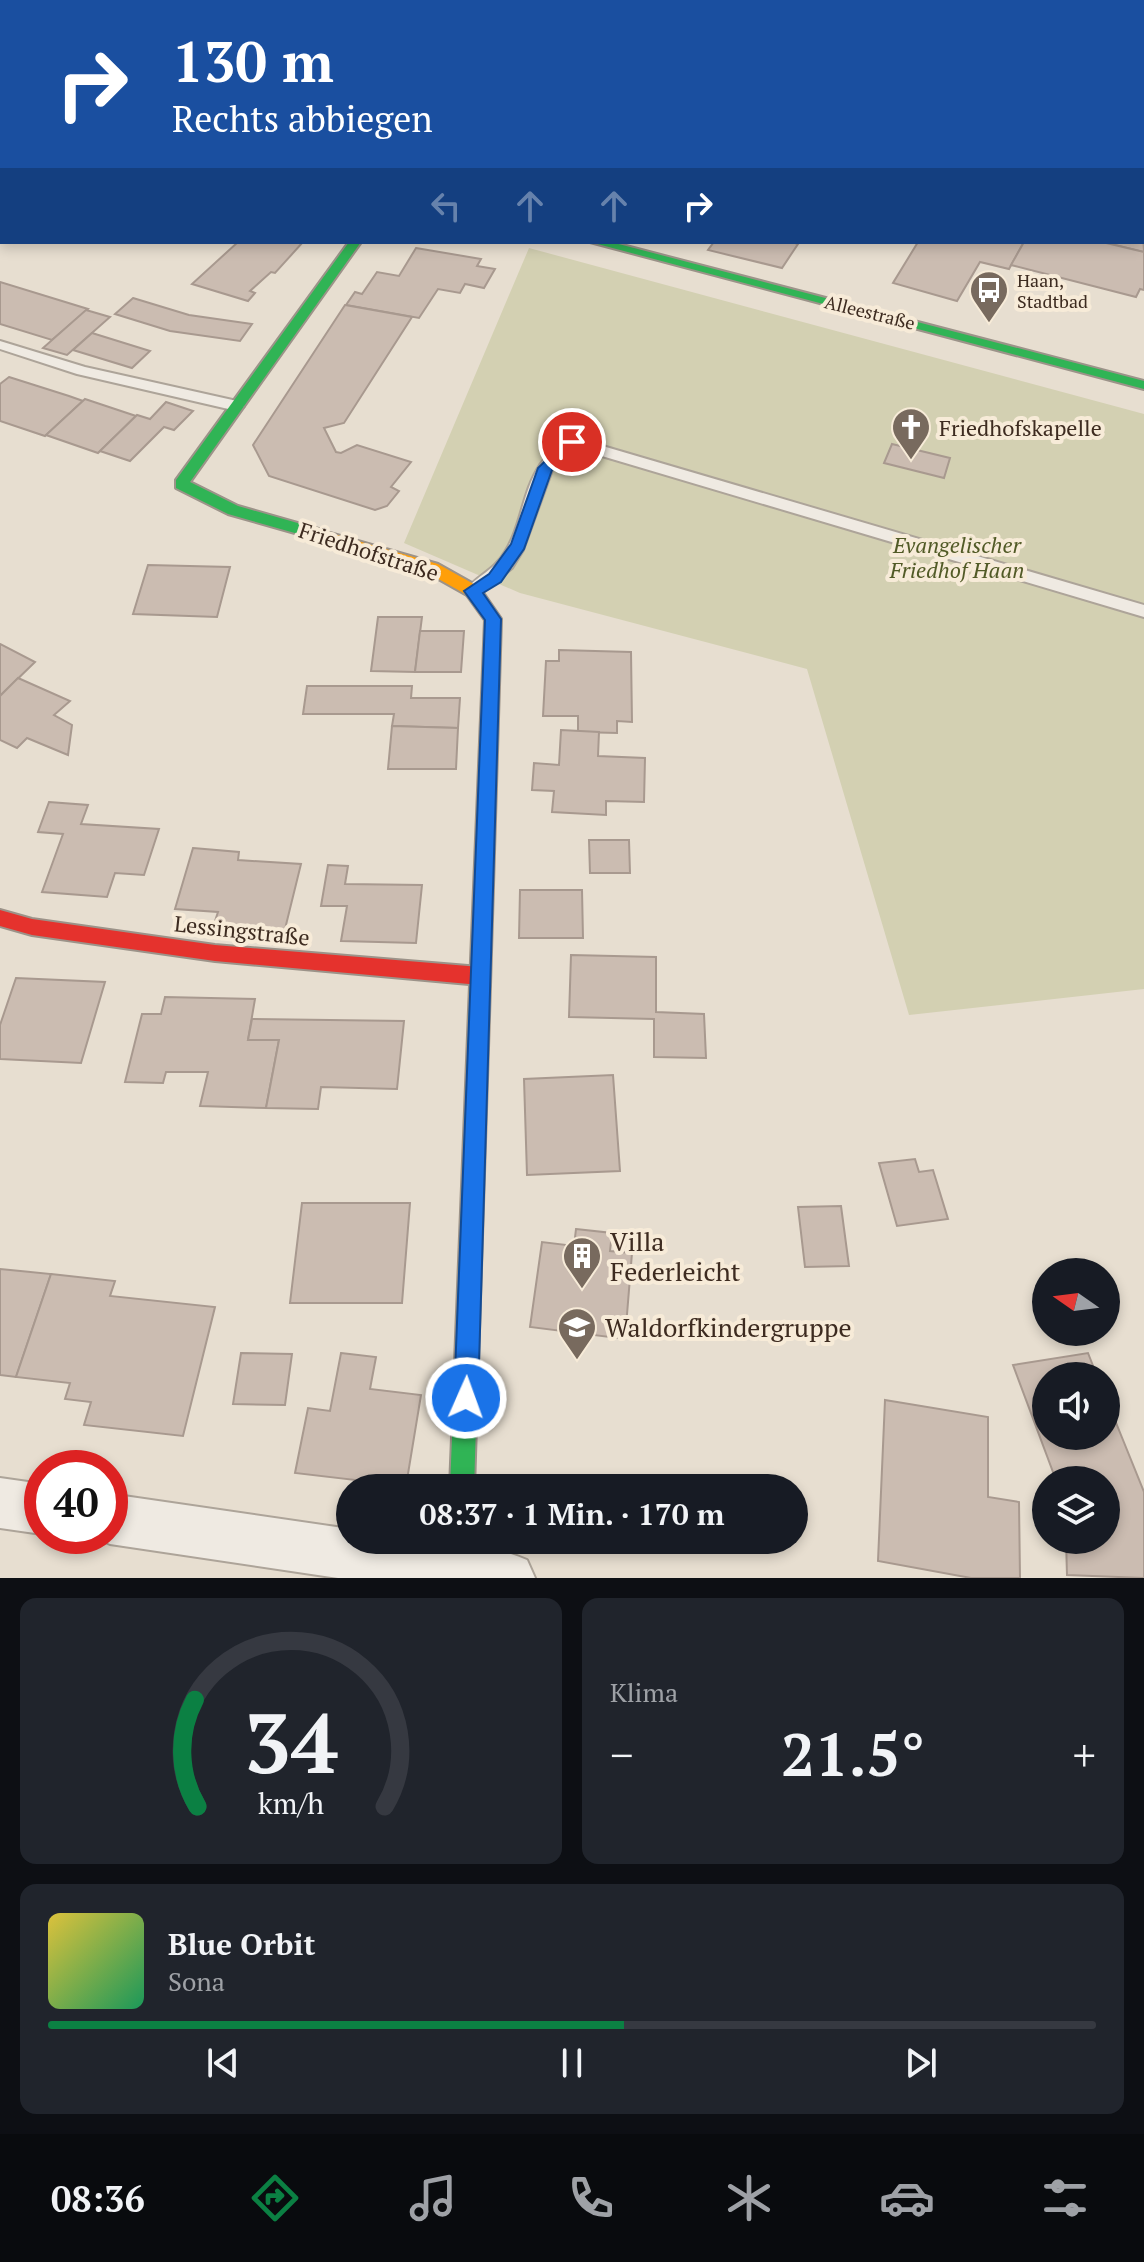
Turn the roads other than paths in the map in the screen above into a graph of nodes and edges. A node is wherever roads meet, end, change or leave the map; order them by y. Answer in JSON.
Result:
{"nodes":[{"id":1,"x":354,"y":244,"type":"edge"},
{"id":2,"x":604,"y":244,"type":"edge"},
{"id":3,"x":0,"y":345,"type":"edge"},
{"id":4,"x":1144,"y":385,"type":"edge"},
{"id":5,"x":237,"y":406,"type":"junction"},
{"id":6,"x":473,"y":591,"type":"junction"},
{"id":7,"x":1144,"y":611,"type":"edge"},
{"id":8,"x":0,"y":918,"type":"edge"},
{"id":9,"x":480,"y":976,"type":"junction"},
{"id":10,"x":462,"y":1474,"type":"edge"},
{"id":11,"x":0,"y":1503,"type":"edge"},
{"id":12,"x":24,"y":1506,"type":"edge"},
{"id":13,"x":128,"y":1521,"type":"edge"},
{"id":14,"x":442,"y":1563,"type":"edge"},
{"id":15,"x":509,"y":1578,"type":"edge"}],
"edges":[{"from":1,"to":5,"type":"street","name":"Friedhofstraße"},
{"from":2,"to":4,"type":"street","name":"Alleestraße"},
{"from":3,"to":5,"type":"lane"},
{"from":5,"to":6,"type":"street","name":"Friedhofstraße"},
{"from":6,"to":7,"type":"lane"},
{"from":6,"to":9,"type":"street"},
{"from":8,"to":9,"type":"street","name":"Lessingstraße"},
{"from":9,"to":10,"type":"street"},
{"from":11,"to":12,"type":"street"},
{"from":13,"to":14,"type":"street"},
{"from":14,"to":15,"type":"street"}]}
